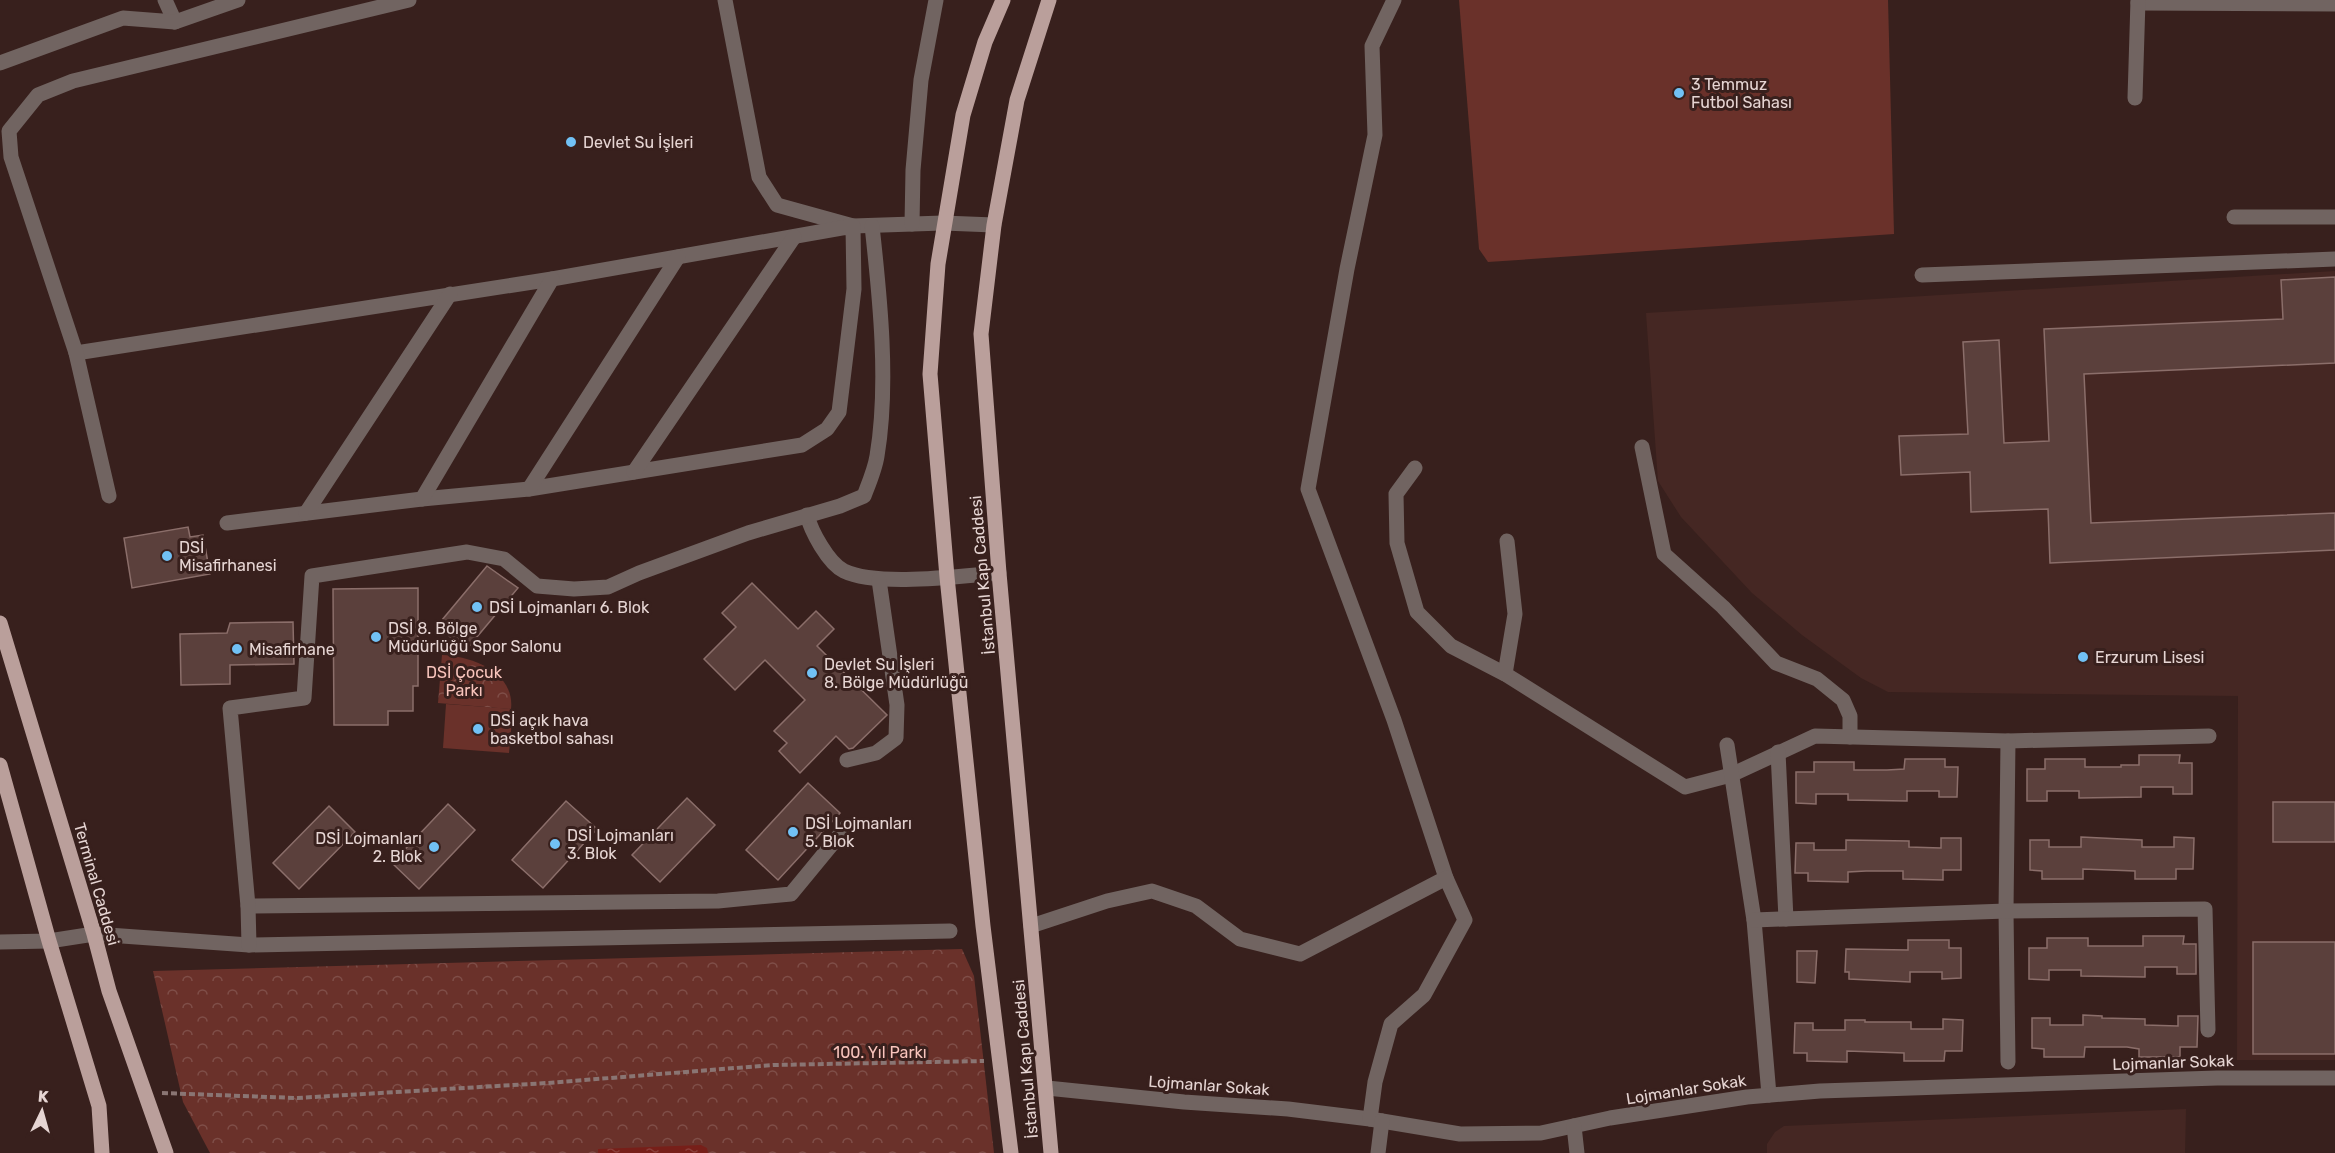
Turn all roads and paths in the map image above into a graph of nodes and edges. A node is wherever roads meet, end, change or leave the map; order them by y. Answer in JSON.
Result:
{"nodes":[{"id":1,"x":165,"y":0,"type":"edge"},
{"id":2,"x":238,"y":0,"type":"edge"},
{"id":3,"x":409,"y":0,"type":"edge"},
{"id":4,"x":725,"y":0,"type":"edge"},
{"id":5,"x":936,"y":0,"type":"edge"},
{"id":6,"x":1003,"y":0,"type":"edge"},
{"id":7,"x":1049,"y":0,"type":"edge"},
{"id":8,"x":1394,"y":0,"type":"edge"},
{"id":9,"x":2138,"y":1,"type":"edge"},
{"id":10,"x":2335,"y":4,"type":"edge"},
{"id":11,"x":175,"y":22,"type":"junction"},
{"id":12,"x":0,"y":63,"type":"edge"},
{"id":13,"x":2135,"y":98,"type":"dead end"},
{"id":14,"x":2234,"y":217,"type":"dead end"},
{"id":15,"x":2335,"y":217,"type":"edge"},
{"id":16,"x":943,"y":223,"type":"junction"},
{"id":17,"x":912,"y":224,"type":"junction"},
{"id":18,"x":994,"y":225,"type":"junction"},
{"id":19,"x":853,"y":226,"type":"junction"},
{"id":20,"x":872,"y":226,"type":"junction"},
{"id":21,"x":794,"y":237,"type":"junction"},
{"id":22,"x":678,"y":257,"type":"junction"},
{"id":23,"x":2335,"y":259,"type":"edge"},
{"id":24,"x":1922,"y":274,"type":"dead end"},
{"id":25,"x":552,"y":279,"type":"junction"},
{"id":26,"x":450,"y":294,"type":"junction"},
{"id":27,"x":76,"y":353,"type":"junction"},
{"id":28,"x":1642,"y":447,"type":"dead end"},
{"id":29,"x":1415,"y":468,"type":"dead end"},
{"id":30,"x":634,"y":472,"type":"junction"},
{"id":31,"x":530,"y":489,"type":"junction"},
{"id":32,"x":109,"y":496,"type":"dead end"},
{"id":33,"x":422,"y":499,"type":"junction"},
{"id":34,"x":306,"y":513,"type":"junction"},
{"id":35,"x":807,"y":515,"type":"junction"},
{"id":36,"x":227,"y":523,"type":"dead end"},
{"id":37,"x":1507,"y":541,"type":"dead end"},
{"id":38,"x":999,"y":573,"type":"junction"},
{"id":39,"x":948,"y":577,"type":"junction"},
{"id":40,"x":879,"y":580,"type":"junction"},
{"id":41,"x":0,"y":623,"type":"edge"},
{"id":42,"x":1505,"y":674,"type":"junction"},
{"id":43,"x":2208,"y":736,"type":"dead end"},
{"id":44,"x":1850,"y":737,"type":"junction"},
{"id":45,"x":2008,"y":741,"type":"junction"},
{"id":46,"x":1727,"y":745,"type":"dead end"},
{"id":47,"x":1779,"y":752,"type":"junction"},
{"id":48,"x":848,"y":760,"type":"dead end"},
{"id":49,"x":0,"y":765,"type":"edge"},
{"id":50,"x":1731,"y":775,"type":"junction"},
{"id":51,"x":847,"y":826,"type":"dead end"},
{"id":52,"x":1446,"y":878,"type":"junction"},
{"id":53,"x":248,"y":906,"type":"junction"},
{"id":54,"x":2006,"y":912,"type":"junction"},
{"id":55,"x":1786,"y":919,"type":"junction"},
{"id":56,"x":1754,"y":920,"type":"junction"},
{"id":57,"x":1031,"y":926,"type":"junction"},
{"id":58,"x":950,"y":931,"type":"dead end"},
{"id":59,"x":94,"y":934,"type":"junction"},
{"id":60,"x":49,"y":941,"type":"junction"},
{"id":61,"x":0,"y":942,"type":"edge"},
{"id":62,"x":249,"y":945,"type":"junction"},
{"id":63,"x":2208,"y":1030,"type":"dead end"},
{"id":64,"x":1000,"y":1061,"type":"junction"},
{"id":65,"x":2008,"y":1062,"type":"dead end"},
{"id":66,"x":2335,"y":1078,"type":"edge"},
{"id":67,"x":1047,"y":1088,"type":"junction"},
{"id":68,"x":145,"y":1092,"type":"junction"},
{"id":69,"x":1768,"y":1095,"type":"junction"},
{"id":70,"x":1376,"y":1120,"type":"junction"},
{"id":71,"x":1574,"y":1126,"type":"junction"},
{"id":72,"x":102,"y":1153,"type":"edge"},
{"id":73,"x":166,"y":1153,"type":"edge"},
{"id":74,"x":1011,"y":1153,"type":"edge"},
{"id":75,"x":1051,"y":1153,"type":"edge"},
{"id":76,"x":1378,"y":1153,"type":"edge"},
{"id":77,"x":1577,"y":1153,"type":"edge"}],
"edges":[{"from":1,"to":11,"type":"street"},
{"from":2,"to":11,"type":"street"},
{"from":3,"to":27,"type":"street"},
{"from":4,"to":19,"type":"street"},
{"from":5,"to":17,"type":"street"},
{"from":6,"to":16,"type":"main road"},
{"from":7,"to":18,"type":"main road","name":"İstanbul Kapı Caddesi"},
{"from":8,"to":52,"type":"street"},
{"from":9,"to":10,"type":"street"},
{"from":9,"to":13,"type":"street"},
{"from":11,"to":12,"type":"street"},
{"from":14,"to":15,"type":"street"},
{"from":16,"to":17,"type":"street"},
{"from":16,"to":18,"type":"street"},
{"from":16,"to":39,"type":"main road"},
{"from":17,"to":20,"type":"street"},
{"from":18,"to":38,"type":"main road","name":"İstanbul Kapı Caddesi"},
{"from":19,"to":20,"type":"street"},
{"from":19,"to":21,"type":"street"},
{"from":19,"to":30,"type":"street"},
{"from":20,"to":35,"type":"street"},
{"from":21,"to":22,"type":"street"},
{"from":21,"to":30,"type":"street"},
{"from":22,"to":25,"type":"street"},
{"from":22,"to":31,"type":"street"},
{"from":23,"to":24,"type":"street"},
{"from":25,"to":26,"type":"street"},
{"from":25,"to":33,"type":"street"},
{"from":26,"to":27,"type":"street"},
{"from":26,"to":34,"type":"street"},
{"from":27,"to":32,"type":"street"},
{"from":28,"to":44,"type":"street"},
{"from":29,"to":42,"type":"street"},
{"from":30,"to":31,"type":"street"},
{"from":31,"to":33,"type":"street"},
{"from":33,"to":34,"type":"street"},
{"from":34,"to":36,"type":"street"},
{"from":35,"to":40,"type":"street"},
{"from":35,"to":53,"type":"street"},
{"from":37,"to":42,"type":"street"},
{"from":38,"to":39,"type":"street"},
{"from":38,"to":57,"type":"main road","name":"İstanbul Kapı Caddesi"},
{"from":39,"to":40,"type":"street"},
{"from":39,"to":64,"type":"main road"},
{"from":40,"to":48,"type":"street"},
{"from":41,"to":59,"type":"main road","name":"Terminal Caddesi"},
{"from":42,"to":50,"type":"street"},
{"from":43,"to":45,"type":"street"},
{"from":44,"to":45,"type":"street"},
{"from":44,"to":47,"type":"street"},
{"from":45,"to":54,"type":"street"},
{"from":46,"to":50,"type":"street"},
{"from":47,"to":50,"type":"street"},
{"from":47,"to":55,"type":"street"},
{"from":49,"to":60,"type":"main road"},
{"from":50,"to":56,"type":"street"},
{"from":51,"to":53,"type":"street"},
{"from":52,"to":57,"type":"street"},
{"from":52,"to":70,"type":"street"},
{"from":53,"to":62,"type":"street"},
{"from":54,"to":55,"type":"street"},
{"from":54,"to":63,"type":"street"},
{"from":54,"to":65,"type":"street"},
{"from":55,"to":56,"type":"street"},
{"from":56,"to":69,"type":"street"},
{"from":57,"to":67,"type":"main road","name":"İstanbul Kapı Caddesi"},
{"from":58,"to":62,"type":"street"},
{"from":59,"to":60,"type":"street"},
{"from":59,"to":62,"type":"street"},
{"from":59,"to":68,"type":"main road","name":"Terminal Caddesi"},
{"from":60,"to":61,"type":"street"},
{"from":60,"to":72,"type":"main road"},
{"from":64,"to":68,"type":"path"},
{"from":64,"to":74,"type":"main road"},
{"from":66,"to":69,"type":"street","name":"Lojmanlar Sokak"},
{"from":67,"to":70,"type":"street","name":"Lojmanlar Sokak"},
{"from":67,"to":75,"type":"main road","name":"İstanbul Kapı Caddesi"},
{"from":68,"to":73,"type":"main road","name":"Terminal Caddesi"},
{"from":69,"to":71,"type":"street","name":"Lojmanlar Sokak"},
{"from":70,"to":71,"type":"street","name":"Lojmanlar Sokak"},
{"from":70,"to":76,"type":"street"},
{"from":71,"to":77,"type":"street"}]}
